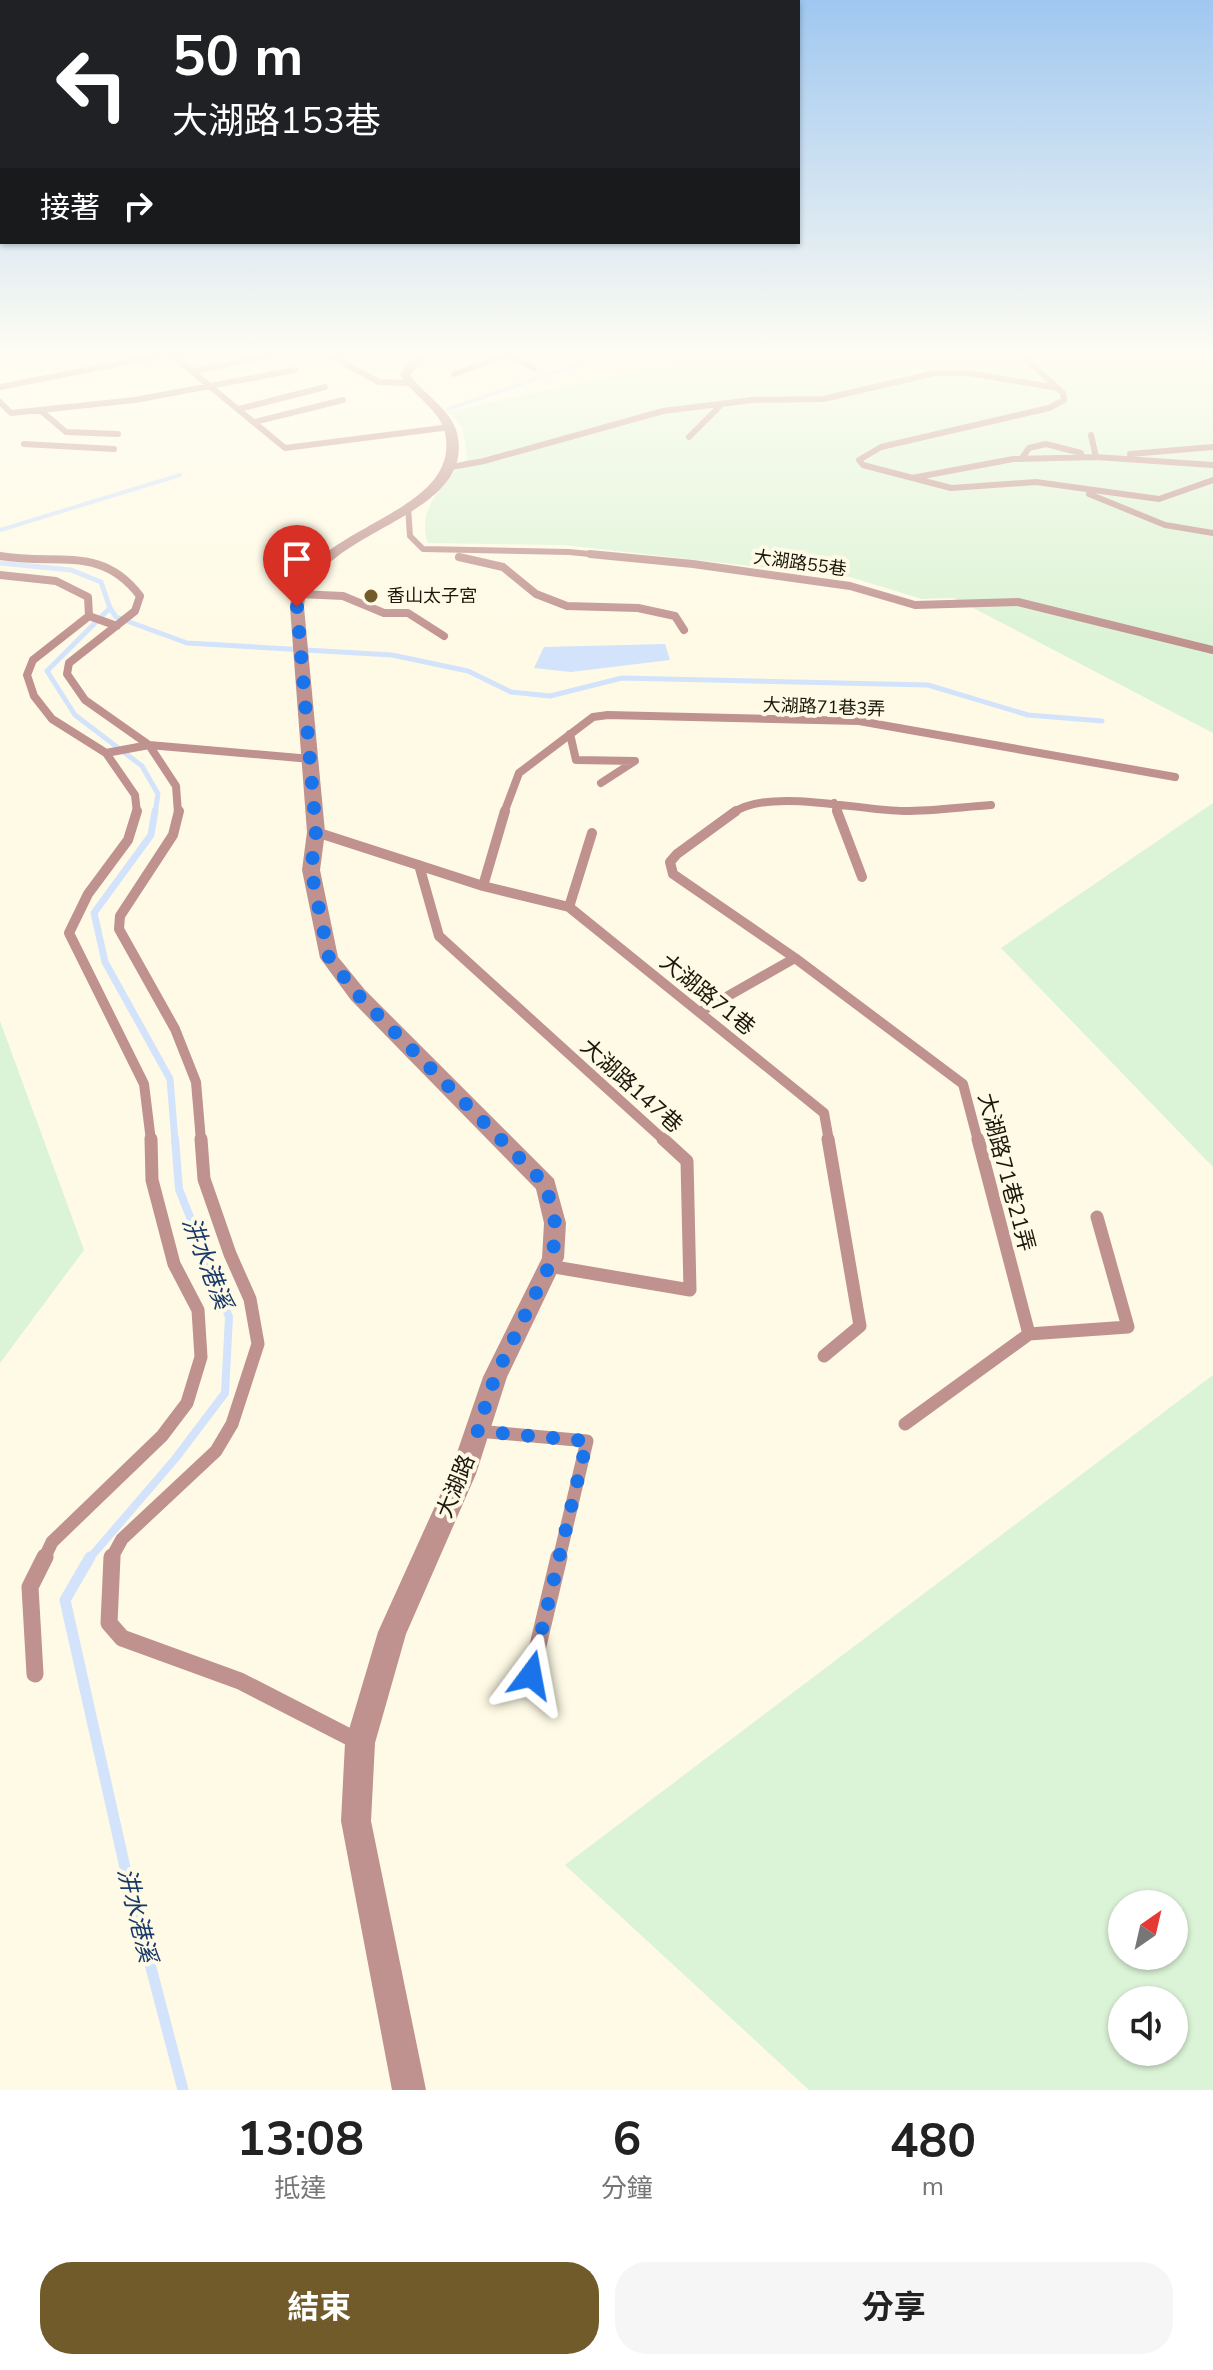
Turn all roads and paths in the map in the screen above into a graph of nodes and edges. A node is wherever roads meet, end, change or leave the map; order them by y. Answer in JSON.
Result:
{"nodes":[{"id":1,"x":454,"y":451,"type":"edge"},
{"id":2,"x":513,"y":451,"type":"edge"},
{"id":3,"x":875,"y":451,"type":"edge"},
{"id":4,"x":1027,"y":451,"type":"edge"},
{"id":5,"x":1071,"y":451,"type":"edge"},
{"id":6,"x":1095,"y":451,"type":"edge"},
{"id":7,"x":1172,"y":451,"type":"edge"},
{"id":8,"x":1096,"y":457,"type":"junction"},
{"id":9,"x":1022,"y":458,"type":"junction"},
{"id":10,"x":1213,"y":465,"type":"edge"},
{"id":11,"x":451,"y":467,"type":"junction"},
{"id":12,"x":906,"y":479,"type":"junction"},
{"id":13,"x":1213,"y":480,"type":"edge"},
{"id":14,"x":1066,"y":485,"type":"junction"},
{"id":15,"x":408,"y":507,"type":"junction"},
{"id":16,"x":1213,"y":533,"type":"edge"},
{"id":17,"x":423,"y":549,"type":"junction"},
{"id":18,"x":0,"y":556,"type":"edge"},
{"id":19,"x":0,"y":575,"type":"edge"},
{"id":20,"x":299,"y":594,"type":"junction"},
{"id":21,"x":89,"y":616,"type":"junction"},
{"id":22,"x":117,"y":626,"type":"junction"},
{"id":23,"x":684,"y":630,"type":"dead end"},
{"id":24,"x":444,"y":636,"type":"dead end"},
{"id":25,"x":1213,"y":650,"type":"edge"},
{"id":26,"x":570,"y":734,"type":"junction"},
{"id":27,"x":149,"y":745,"type":"junction"},
{"id":28,"x":106,"y":753,"type":"junction"},
{"id":29,"x":311,"y":759,"type":"junction"},
{"id":30,"x":1175,"y":777,"type":"dead end"},
{"id":31,"x":601,"y":783,"type":"dead end"},
{"id":32,"x":834,"y":803,"type":"junction"},
{"id":33,"x":991,"y":805,"type":"dead end"},
{"id":34,"x":316,"y":832,"type":"junction"},
{"id":35,"x":592,"y":833,"type":"dead end"},
{"id":36,"x":419,"y":865,"type":"junction"},
{"id":37,"x":862,"y":877,"type":"dead end"},
{"id":38,"x":483,"y":886,"type":"junction"},
{"id":39,"x":569,"y":907,"type":"junction"},
{"id":40,"x":795,"y":958,"type":"junction"},
{"id":41,"x":700,"y":1012,"type":"junction"},
{"id":42,"x":1097,"y":1217,"type":"dead end"},
{"id":43,"x":549,"y":1266,"type":"junction"},
{"id":44,"x":1029,"y":1334,"type":"junction"},
{"id":45,"x":824,"y":1356,"type":"dead end"},
{"id":46,"x":905,"y":1424,"type":"dead end"},
{"id":47,"x":477,"y":1431,"type":"junction"},
{"id":48,"x":35,"y":1674,"type":"dead end"},
{"id":49,"x":531,"y":1675,"type":"dead end"},
{"id":50,"x":360,"y":1743,"type":"junction"},
{"id":51,"x":409,"y":2090,"type":"edge"}],
"edges":[{"from":1,"to":11,"type":"street"},
{"from":2,"to":11,"type":"lane"},
{"from":3,"to":12,"type":"lane"},
{"from":4,"to":9,"type":"lane"},
{"from":5,"to":8,"type":"lane"},
{"from":6,"to":8,"type":"lane"},
{"from":7,"to":8,"type":"lane"},
{"from":8,"to":9,"type":"lane"},
{"from":8,"to":10,"type":"lane"},
{"from":9,"to":12,"type":"lane"},
{"from":11,"to":15,"type":"street"},
{"from":12,"to":14,"type":"lane"},
{"from":13,"to":14,"type":"lane"},
{"from":14,"to":16,"type":"lane"},
{"from":15,"to":17,"type":"lane"},
{"from":15,"to":20,"type":"street"},
{"from":17,"to":23,"type":"lane"},
{"from":17,"to":25,"type":"lane","name":"大湖路55巷"},
{"from":18,"to":22,"type":"lane"},
{"from":19,"to":21,"type":"lane"},
{"from":20,"to":24,"type":"lane"},
{"from":20,"to":29,"type":"street","name":"大湖路"},
{"from":21,"to":22,"type":"lane"},
{"from":21,"to":28,"type":"lane"},
{"from":22,"to":27,"type":"lane"},
{"from":26,"to":30,"type":"lane","name":"大湖路71巷3弄"},
{"from":26,"to":31,"type":"lane"},
{"from":26,"to":38,"type":"lane","name":"大湖路71巷3弄"},
{"from":27,"to":28,"type":"lane"},
{"from":27,"to":29,"type":"lane"},
{"from":27,"to":50,"type":"lane"},
{"from":28,"to":48,"type":"lane"},
{"from":29,"to":34,"type":"street","name":"大湖路"},
{"from":32,"to":33,"type":"lane","name":"大湖路71巷21弄"},
{"from":32,"to":37,"type":"lane"},
{"from":32,"to":40,"type":"lane","name":"大湖路71巷21弄"},
{"from":34,"to":36,"type":"lane","name":"大湖路71巷"},
{"from":34,"to":43,"type":"street","name":"大湖路"},
{"from":35,"to":39,"type":"lane"},
{"from":36,"to":38,"type":"lane","name":"大湖路71巷"},
{"from":36,"to":43,"type":"lane","name":"大湖路147巷"},
{"from":38,"to":39,"type":"lane","name":"大湖路71巷"},
{"from":39,"to":41,"type":"lane","name":"大湖路71巷"},
{"from":40,"to":41,"type":"lane"},
{"from":40,"to":44,"type":"lane","name":"大湖路71巷21弄"},
{"from":41,"to":45,"type":"lane","name":"大湖路71巷"},
{"from":42,"to":44,"type":"lane"},
{"from":43,"to":47,"type":"street","name":"大湖路"},
{"from":44,"to":46,"type":"lane"},
{"from":47,"to":49,"type":"lane"},
{"from":47,"to":50,"type":"street","name":"大湖路"},
{"from":50,"to":51,"type":"street","name":"大湖路"}]}
